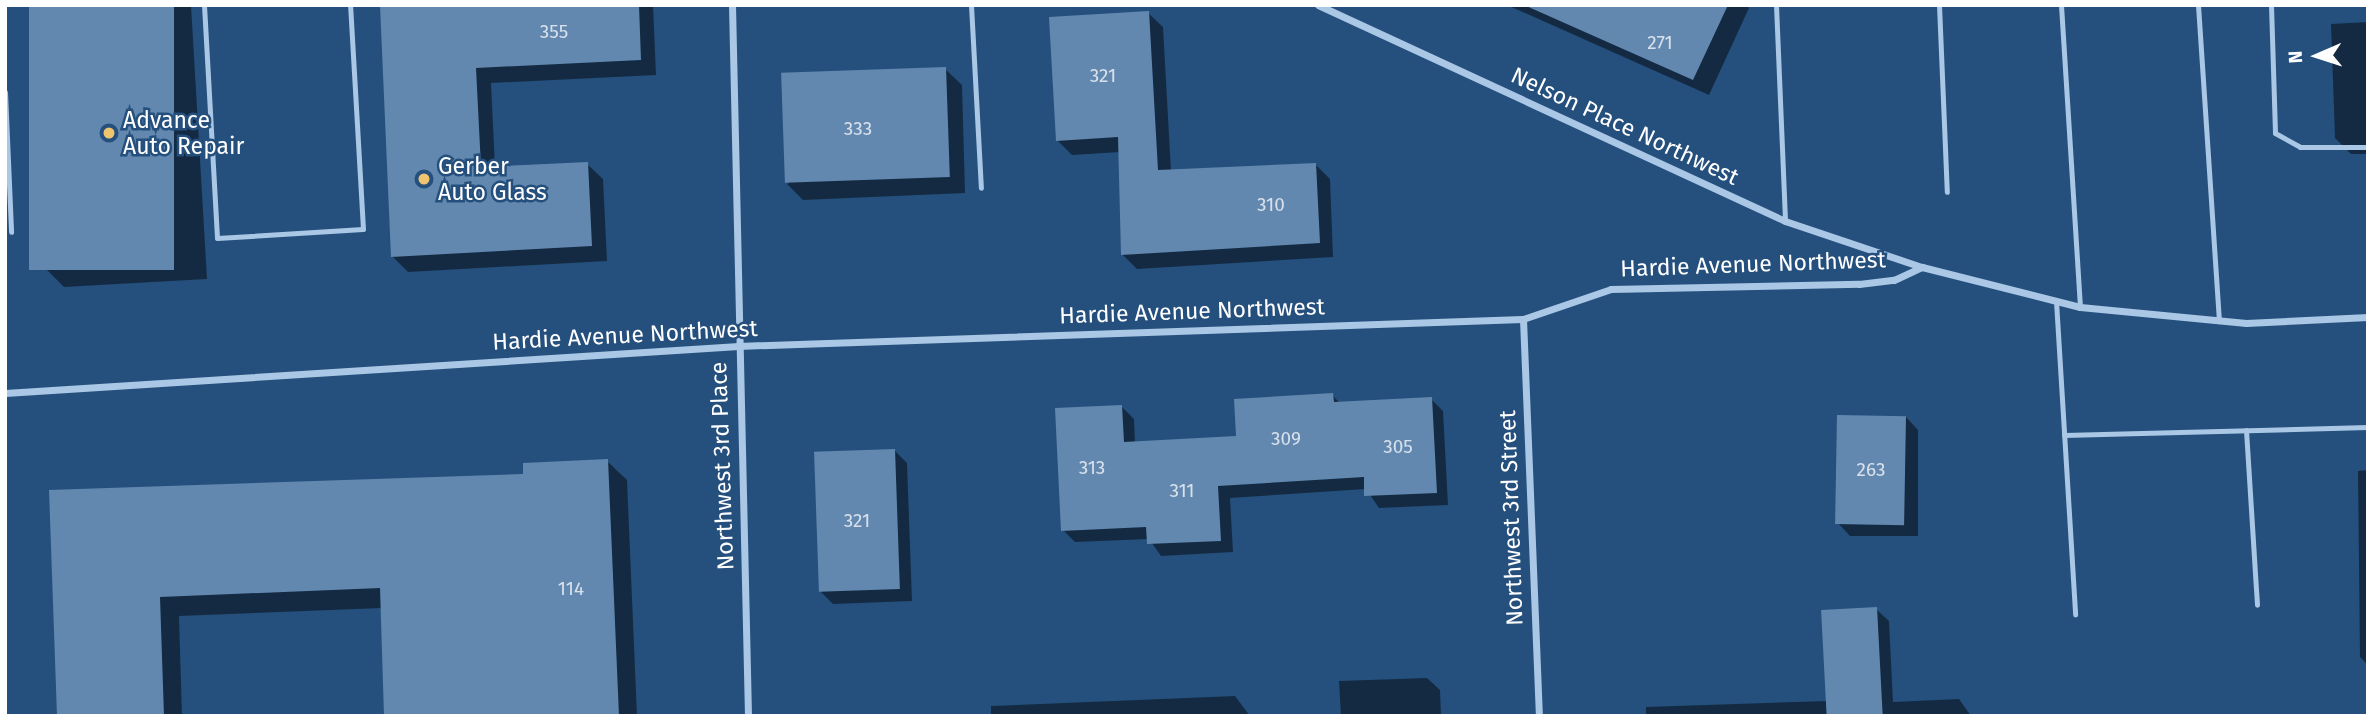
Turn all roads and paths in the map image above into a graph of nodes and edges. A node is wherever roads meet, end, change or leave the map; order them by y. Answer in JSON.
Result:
{"nodes":[{"id":1,"x":204,"y":5,"type":"edge"},
{"id":2,"x":350,"y":5,"type":"edge"},
{"id":3,"x":732,"y":5,"type":"edge"},
{"id":4,"x":971,"y":5,"type":"edge"},
{"id":5,"x":1776,"y":5,"type":"edge"},
{"id":6,"x":1939,"y":5,"type":"edge"},
{"id":7,"x":2061,"y":5,"type":"edge"},
{"id":8,"x":2198,"y":5,"type":"edge"},
{"id":9,"x":2271,"y":5,"type":"edge"},
{"id":10,"x":1323,"y":6,"type":"edge"},
{"id":11,"x":5,"y":92,"type":"edge"},
{"id":12,"x":2368,"y":147,"type":"edge"},
{"id":13,"x":981,"y":188,"type":"dead end"},
{"id":14,"x":1947,"y":192,"type":"dead end"},
{"id":15,"x":1785,"y":221,"type":"junction"},
{"id":16,"x":11,"y":232,"type":"dead end"},
{"id":17,"x":1922,"y":268,"type":"junction"},
{"id":18,"x":2056,"y":301,"type":"junction"},
{"id":19,"x":2080,"y":307,"type":"junction"},
{"id":20,"x":2368,"y":317,"type":"edge"},
{"id":21,"x":1523,"y":319,"type":"junction"},
{"id":22,"x":2219,"y":321,"type":"junction"},
{"id":23,"x":738,"y":346,"type":"junction"},
{"id":24,"x":5,"y":393,"type":"edge"},
{"id":25,"x":2368,"y":427,"type":"edge"},
{"id":26,"x":2246,"y":430,"type":"junction"},
{"id":27,"x":2064,"y":435,"type":"junction"},
{"id":28,"x":2257,"y":605,"type":"dead end"},
{"id":29,"x":2075,"y":614,"type":"dead end"},
{"id":30,"x":748,"y":716,"type":"edge"},
{"id":31,"x":1539,"y":716,"type":"edge"}],
"edges":[{"from":1,"to":2,"type":"lane"},
{"from":3,"to":23,"type":"street","name":"Northwest 3rd Place"},
{"from":4,"to":13,"type":"lane"},
{"from":5,"to":15,"type":"lane"},
{"from":6,"to":14,"type":"lane"},
{"from":7,"to":19,"type":"lane"},
{"from":8,"to":22,"type":"lane"},
{"from":9,"to":12,"type":"lane"},
{"from":10,"to":15,"type":"street","name":"Nelson Place Northwest"},
{"from":11,"to":16,"type":"lane"},
{"from":15,"to":17,"type":"street","name":"Nelson Place Northwest"},
{"from":17,"to":18,"type":"street"},
{"from":17,"to":21,"type":"street","name":"Hardie Avenue Northwest"},
{"from":18,"to":19,"type":"street"},
{"from":18,"to":27,"type":"lane"},
{"from":19,"to":22,"type":"street"},
{"from":20,"to":22,"type":"street"},
{"from":21,"to":23,"type":"street","name":"Hardie Avenue Northwest"},
{"from":21,"to":31,"type":"street","name":"Northwest 3rd Street"},
{"from":23,"to":24,"type":"street","name":"Hardie Avenue Northwest"},
{"from":23,"to":30,"type":"street","name":"Northwest 3rd Place"},
{"from":25,"to":26,"type":"lane"},
{"from":26,"to":27,"type":"lane"},
{"from":26,"to":28,"type":"lane"},
{"from":27,"to":29,"type":"lane"}]}
